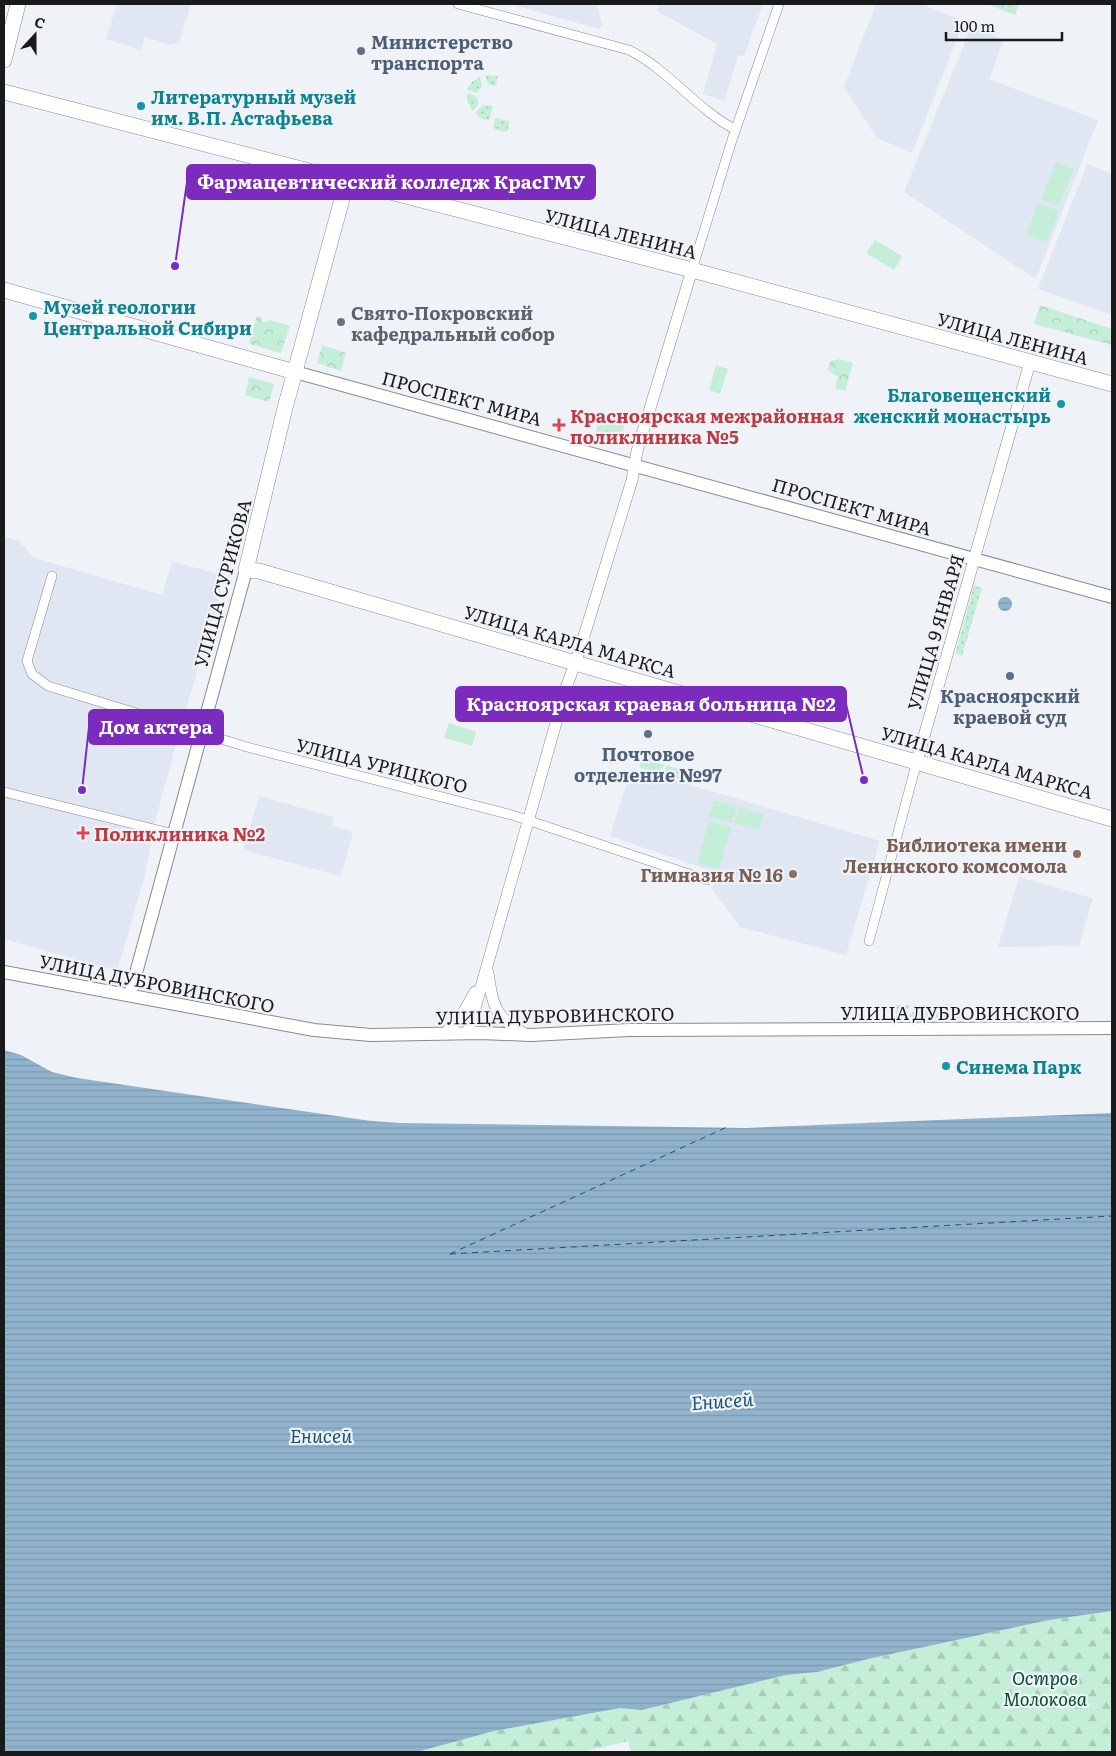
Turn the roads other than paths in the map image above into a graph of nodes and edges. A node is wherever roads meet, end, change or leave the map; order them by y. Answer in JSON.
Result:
{"nodes":[{"id":1,"x":18,"y":4,"type":"edge"},
{"id":2,"x":458,"y":4,"type":"edge"},
{"id":3,"x":779,"y":4,"type":"edge"},
{"id":4,"x":4,"y":60,"type":"edge"},
{"id":5,"x":4,"y":92,"type":"edge"},
{"id":6,"x":736,"y":130,"type":"junction"},
{"id":7,"x":348,"y":181,"type":"junction"},
{"id":8,"x":692,"y":270,"type":"junction"},
{"id":9,"x":4,"y":290,"type":"edge"},
{"id":10,"x":1030,"y":362,"type":"junction"},
{"id":11,"x":295,"y":372,"type":"junction"},
{"id":12,"x":1112,"y":384,"type":"edge"},
{"id":13,"x":635,"y":466,"type":"junction"},
{"id":14,"x":974,"y":559,"type":"junction"},
{"id":15,"x":246,"y":570,"type":"junction"},
{"id":16,"x":52,"y":576,"type":"dead end"},
{"id":17,"x":1112,"y":597,"type":"edge"},
{"id":18,"x":575,"y":664,"type":"junction"},
{"id":19,"x":201,"y":734,"type":"junction"},
{"id":20,"x":917,"y":761,"type":"junction"},
{"id":21,"x":4,"y":792,"type":"edge"},
{"id":22,"x":1112,"y":819,"type":"edge"},
{"id":23,"x":529,"y":820,"type":"junction"},
{"id":24,"x":174,"y":834,"type":"junction"},
{"id":25,"x":707,"y":880,"type":"dead end"},
{"id":26,"x":869,"y":941,"type":"dead end"},
{"id":27,"x":488,"y":968,"type":"junction"},
{"id":28,"x":4,"y":972,"type":"edge"},
{"id":29,"x":130,"y":995,"type":"junction"},
{"id":30,"x":1112,"y":1028,"type":"edge"},
{"id":31,"x":468,"y":1033,"type":"junction"},
{"id":32,"x":445,"y":1034,"type":"junction"},
{"id":33,"x":527,"y":1035,"type":"junction"}],
"edges":[{"from":1,"to":4,"type":"main road"},
{"from":2,"to":6,"type":"street"},
{"from":3,"to":6,"type":"street"},
{"from":5,"to":7,"type":"main road","name":"УЛИЦА ЛЕНИНА"},
{"from":6,"to":8,"type":"street"},
{"from":7,"to":8,"type":"main road","name":"УЛИЦА ЛЕНИНА"},
{"from":7,"to":11,"type":"main road","name":"УЛИЦА СУРИКОВА"},
{"from":8,"to":10,"type":"main road","name":"УЛИЦА ЛЕНИНА"},
{"from":8,"to":13,"type":"street"},
{"from":9,"to":11,"type":"main road","name":"ПРОСПЕКТ МИРА"},
{"from":10,"to":12,"type":"main road","name":"УЛИЦА ЛЕНИНА"},
{"from":10,"to":14,"type":"street","name":"УЛИЦА 9 ЯНВАРЯ"},
{"from":11,"to":13,"type":"main road","name":"ПРОСПЕКТ МИРА"},
{"from":11,"to":15,"type":"main road","name":"УЛИЦА СУРИКОВА"},
{"from":13,"to":14,"type":"main road","name":"ПРОСПЕКТ МИРА"},
{"from":13,"to":18,"type":"street"},
{"from":14,"to":17,"type":"main road","name":"ПРОСПЕКТ МИРА"},
{"from":14,"to":20,"type":"street","name":"УЛИЦА 9 ЯНВАРЯ"},
{"from":15,"to":18,"type":"main road","name":"УЛИЦА КАРЛА МАРКСА"},
{"from":15,"to":19,"type":"main road","name":"УЛИЦА СУРИКОВА"},
{"from":16,"to":19,"type":"street","name":"УЛИЦА УРИЦКОГО"},
{"from":18,"to":20,"type":"main road","name":"УЛИЦА КАРЛА МАРКСА"},
{"from":18,"to":23,"type":"street"},
{"from":19,"to":23,"type":"street","name":"УЛИЦА УРИЦКОГО"},
{"from":19,"to":24,"type":"main road","name":"УЛИЦА СУРИКОВА"},
{"from":20,"to":22,"type":"main road","name":"УЛИЦА КАРЛА МАРКСА"},
{"from":20,"to":26,"type":"street","name":"УЛИЦА 9 ЯНВАРЯ"},
{"from":21,"to":24,"type":"street"},
{"from":23,"to":25,"type":"street","name":"УЛИЦА УРИЦКОГО"},
{"from":23,"to":27,"type":"street"},
{"from":24,"to":29,"type":"main road","name":"УЛИЦА СУРИКОВА"},
{"from":27,"to":31,"type":"street"},
{"from":27,"to":32,"type":"street"},
{"from":27,"to":33,"type":"street"},
{"from":28,"to":29,"type":"main road","name":"УЛИЦА ДУБРОВИНСКОГО"},
{"from":29,"to":32,"type":"main road","name":"УЛИЦА ДУБРОВИНСКОГО"},
{"from":30,"to":33,"type":"main road","name":"УЛИЦА ДУБРОВИНСКОГО"},
{"from":31,"to":32,"type":"main road","name":"УЛИЦА ДУБРОВИНСКОГО"},
{"from":31,"to":33,"type":"main road","name":"УЛИЦА ДУБРОВИНСКОГО"}]}
